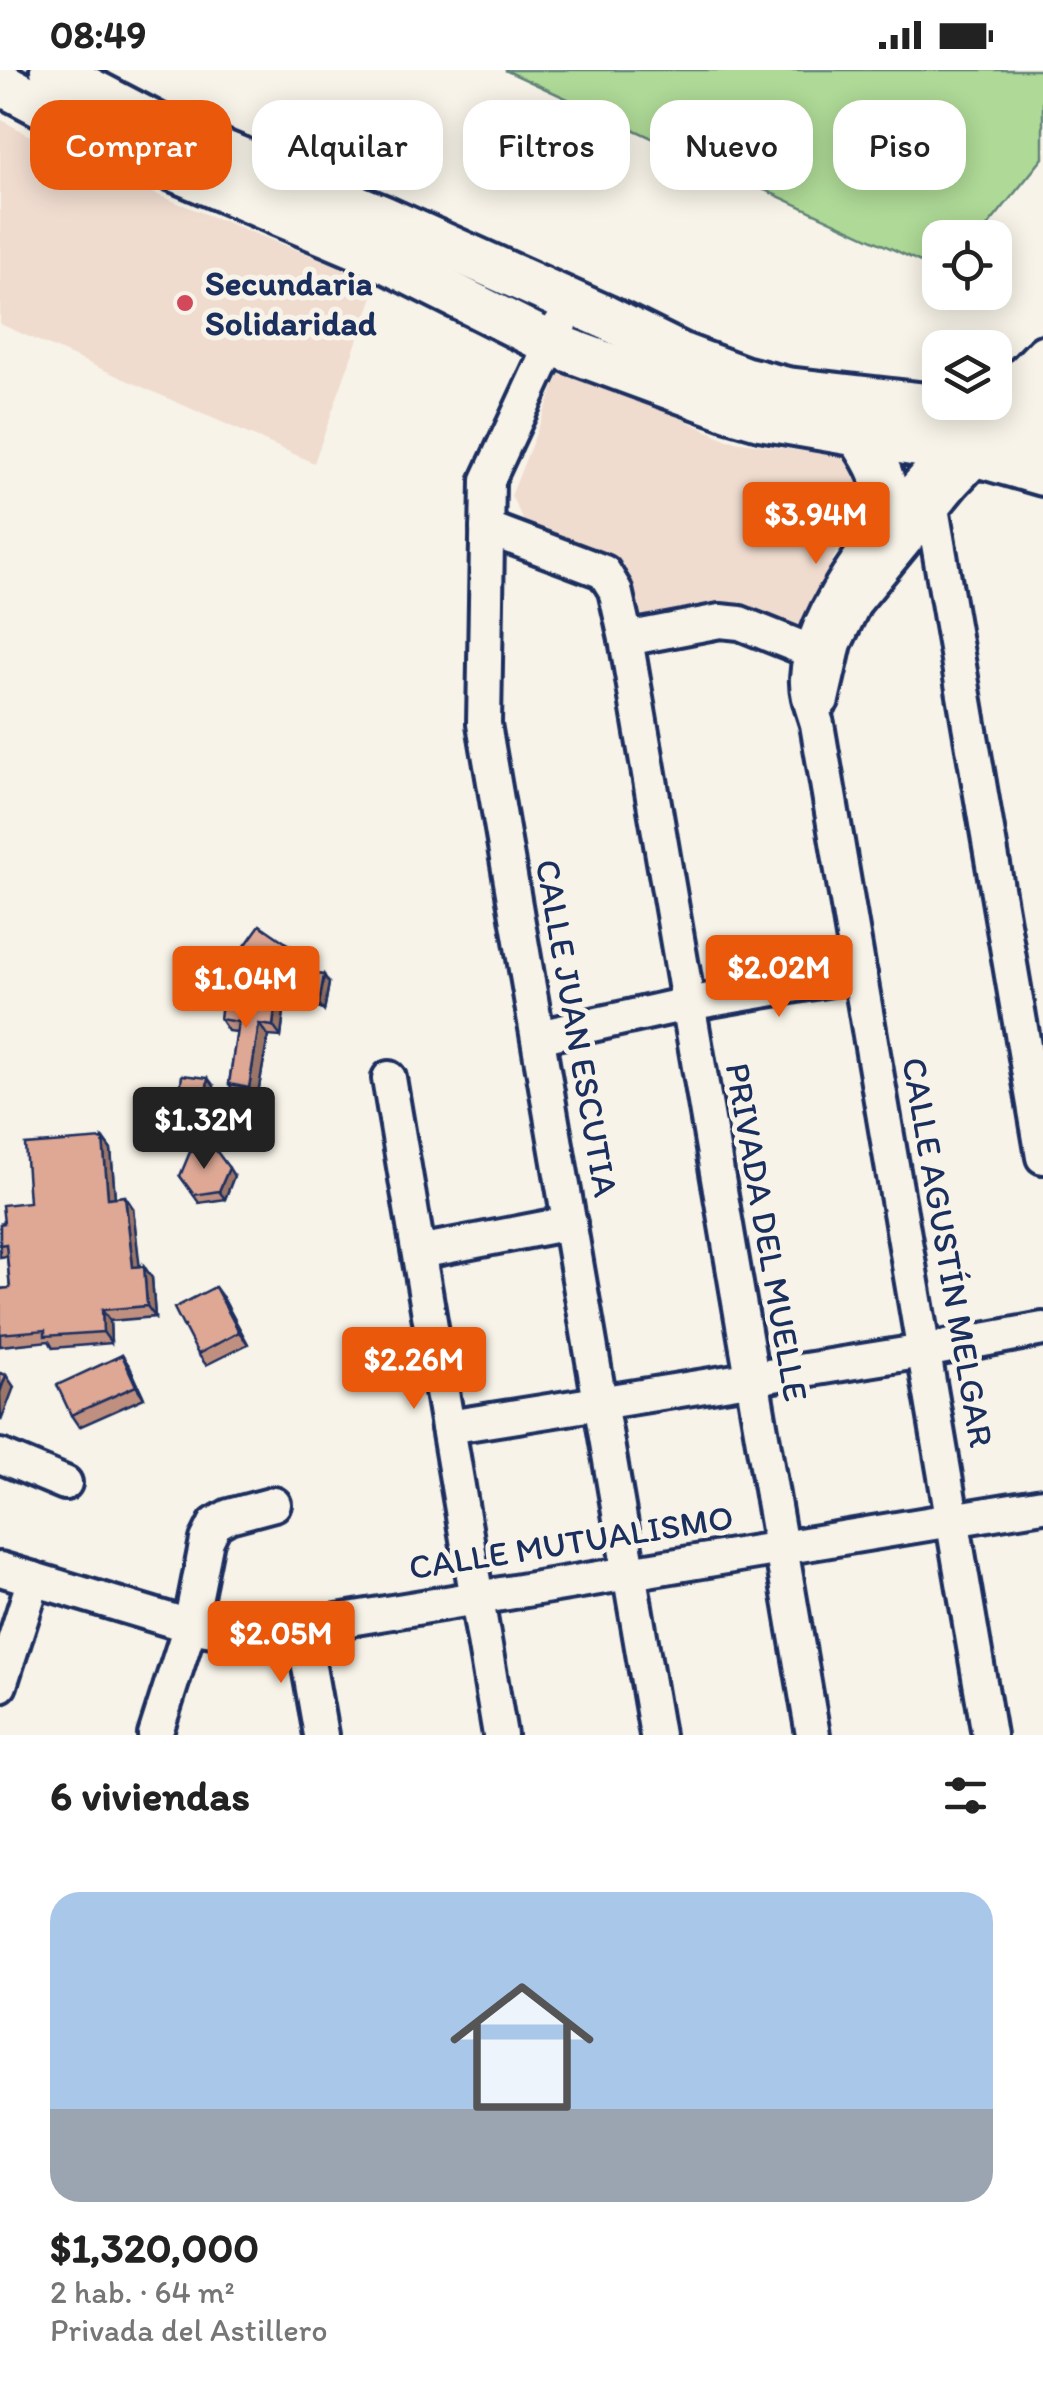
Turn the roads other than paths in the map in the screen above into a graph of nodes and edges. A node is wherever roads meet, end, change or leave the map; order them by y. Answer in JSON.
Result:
{"nodes":[{"id":1,"x":52,"y":70,"type":"edge"},
{"id":2,"x":0,"y":83,"type":"edge"},
{"id":3,"x":296,"y":202,"type":"junction"},
{"id":4,"x":571,"y":302,"type":"junction"},
{"id":5,"x":552,"y":344,"type":"junction"},
{"id":6,"x":1043,"y":352,"type":"edge"},
{"id":7,"x":1043,"y":388,"type":"edge"},
{"id":8,"x":992,"y":426,"type":"edge"},
{"id":9,"x":858,"y":435,"type":"junction"},
{"id":10,"x":1043,"y":474,"type":"edge"},
{"id":11,"x":932,"y":508,"type":"junction"},
{"id":12,"x":890,"y":519,"type":"junction"},
{"id":13,"x":487,"y":528,"type":"junction"},
{"id":14,"x":626,"y":639,"type":"junction"},
{"id":15,"x":810,"y":651,"type":"junction"},
{"id":16,"x":817,"y":724,"type":"junction"},
{"id":17,"x":860,"y":974,"type":"junction"},
{"id":18,"x":1030,"y":1002,"type":"edge"},
{"id":19,"x":687,"y":1004,"type":"junction"},
{"id":20,"x":538,"y":1037,"type":"junction"},
{"id":21,"x":389,"y":1078,"type":"dead end"},
{"id":22,"x":1043,"y":1157,"type":"edge"},
{"id":23,"x":570,"y":1223,"type":"junction"},
{"id":24,"x":419,"y":1252,"type":"junction"},
{"id":25,"x":1043,"y":1329,"type":"edge"},
{"id":26,"x":924,"y":1351,"type":"junction"},
{"id":27,"x":752,"y":1378,"type":"junction"},
{"id":28,"x":600,"y":1401,"type":"junction"},
{"id":29,"x":448,"y":1426,"type":"junction"},
{"id":30,"x":0,"y":1456,"type":"edge"},
{"id":31,"x":65,"y":1483,"type":"dead end"},
{"id":32,"x":274,"y":1504,"type":"dead end"},
{"id":33,"x":1043,"y":1506,"type":"edge"},
{"id":34,"x":952,"y":1520,"type":"junction"},
{"id":35,"x":783,"y":1548,"type":"junction"},
{"id":36,"x":0,"y":1569,"type":"edge"},
{"id":37,"x":630,"y":1573,"type":"junction"},
{"id":38,"x":34,"y":1579,"type":"junction"},
{"id":39,"x":477,"y":1598,"type":"junction"},
{"id":40,"x":190,"y":1626,"type":"junction"},
{"id":41,"x":302,"y":1627,"type":"junction"},
{"id":42,"x":0,"y":1685,"type":"edge"},
{"id":43,"x":154,"y":1735,"type":"edge"},
{"id":44,"x":321,"y":1735,"type":"edge"},
{"id":45,"x":500,"y":1735,"type":"edge"},
{"id":46,"x":658,"y":1735,"type":"edge"},
{"id":47,"x":814,"y":1735,"type":"edge"},
{"id":48,"x":989,"y":1735,"type":"edge"}],
"edges":[{"from":1,"to":3,"type":"main road"},
{"from":2,"to":3,"type":"main road"},
{"from":3,"to":4,"type":"main road"},
{"from":3,"to":5,"type":"main road"},
{"from":4,"to":5,"type":"street","name":"CALLE JUAN ESCUTIA"},
{"from":4,"to":8,"type":"main road"},
{"from":5,"to":9,"type":"main road"},
{"from":5,"to":13,"type":"street","name":"CALLE JUAN ESCUTIA"},
{"from":6,"to":8,"type":"street"},
{"from":7,"to":8,"type":"street"},
{"from":8,"to":9,"type":"main road"},
{"from":8,"to":10,"type":"main road"},
{"from":8,"to":11,"type":"street","name":"CALLE AGUSTÍN MELGAR"},
{"from":8,"to":12,"type":"street","name":"CALLE AGUSTÍN MELGAR"},
{"from":9,"to":12,"type":"main road"},
{"from":11,"to":16,"type":"street","name":"CALLE AGUSTÍN MELGAR"},
{"from":11,"to":18,"type":"street"},
{"from":12,"to":15,"type":"street","name":"CALLE AGUSTÍN MELGAR"},
{"from":13,"to":14,"type":"street","name":"PRIVADA DEL MUELLE"},
{"from":13,"to":20,"type":"street","name":"CALLE JUAN ESCUTIA"},
{"from":14,"to":15,"type":"street"},
{"from":14,"to":19,"type":"street","name":"PRIVADA DEL MUELLE"},
{"from":15,"to":16,"type":"street","name":"CALLE AGUSTÍN MELGAR"},
{"from":16,"to":17,"type":"street","name":"CALLE AGUSTÍN MELGAR"},
{"from":17,"to":19,"type":"street"},
{"from":17,"to":26,"type":"street","name":"CALLE AGUSTÍN MELGAR"},
{"from":18,"to":22,"type":"street"},
{"from":19,"to":20,"type":"street"},
{"from":19,"to":27,"type":"street","name":"PRIVADA DEL MUELLE"},
{"from":20,"to":23,"type":"street","name":"CALLE JUAN ESCUTIA"},
{"from":21,"to":24,"type":"street"},
{"from":23,"to":24,"type":"street"},
{"from":23,"to":28,"type":"street","name":"CALLE JUAN ESCUTIA"},
{"from":24,"to":29,"type":"street"},
{"from":25,"to":26,"type":"street"},
{"from":26,"to":27,"type":"street"},
{"from":26,"to":34,"type":"street","name":"CALLE AGUSTÍN MELGAR"},
{"from":27,"to":28,"type":"street"},
{"from":27,"to":35,"type":"street","name":"PRIVADA DEL MUELLE"},
{"from":28,"to":29,"type":"street"},
{"from":28,"to":37,"type":"street","name":"CALLE JUAN ESCUTIA"},
{"from":29,"to":39,"type":"street"},
{"from":30,"to":31,"type":"street"},
{"from":32,"to":40,"type":"street"},
{"from":33,"to":34,"type":"street","name":"CALLE MUTUALISMO"},
{"from":34,"to":35,"type":"street","name":"CALLE MUTUALISMO"},
{"from":34,"to":48,"type":"street","name":"CALLE AGUSTÍN MELGAR"},
{"from":35,"to":37,"type":"street","name":"CALLE MUTUALISMO"},
{"from":35,"to":47,"type":"street","name":"PRIVADA DEL MUELLE"},
{"from":36,"to":38,"type":"street","name":"CALLE MUTUALISMO"},
{"from":37,"to":39,"type":"street","name":"CALLE MUTUALISMO"},
{"from":37,"to":46,"type":"street","name":"CALLE JUAN ESCUTIA"},
{"from":38,"to":40,"type":"street","name":"CALLE MUTUALISMO"},
{"from":38,"to":42,"type":"street"},
{"from":39,"to":41,"type":"street","name":"CALLE MUTUALISMO"},
{"from":39,"to":45,"type":"street"},
{"from":40,"to":41,"type":"street","name":"CALLE MUTUALISMO"},
{"from":40,"to":43,"type":"street"},
{"from":41,"to":44,"type":"street"}]}
